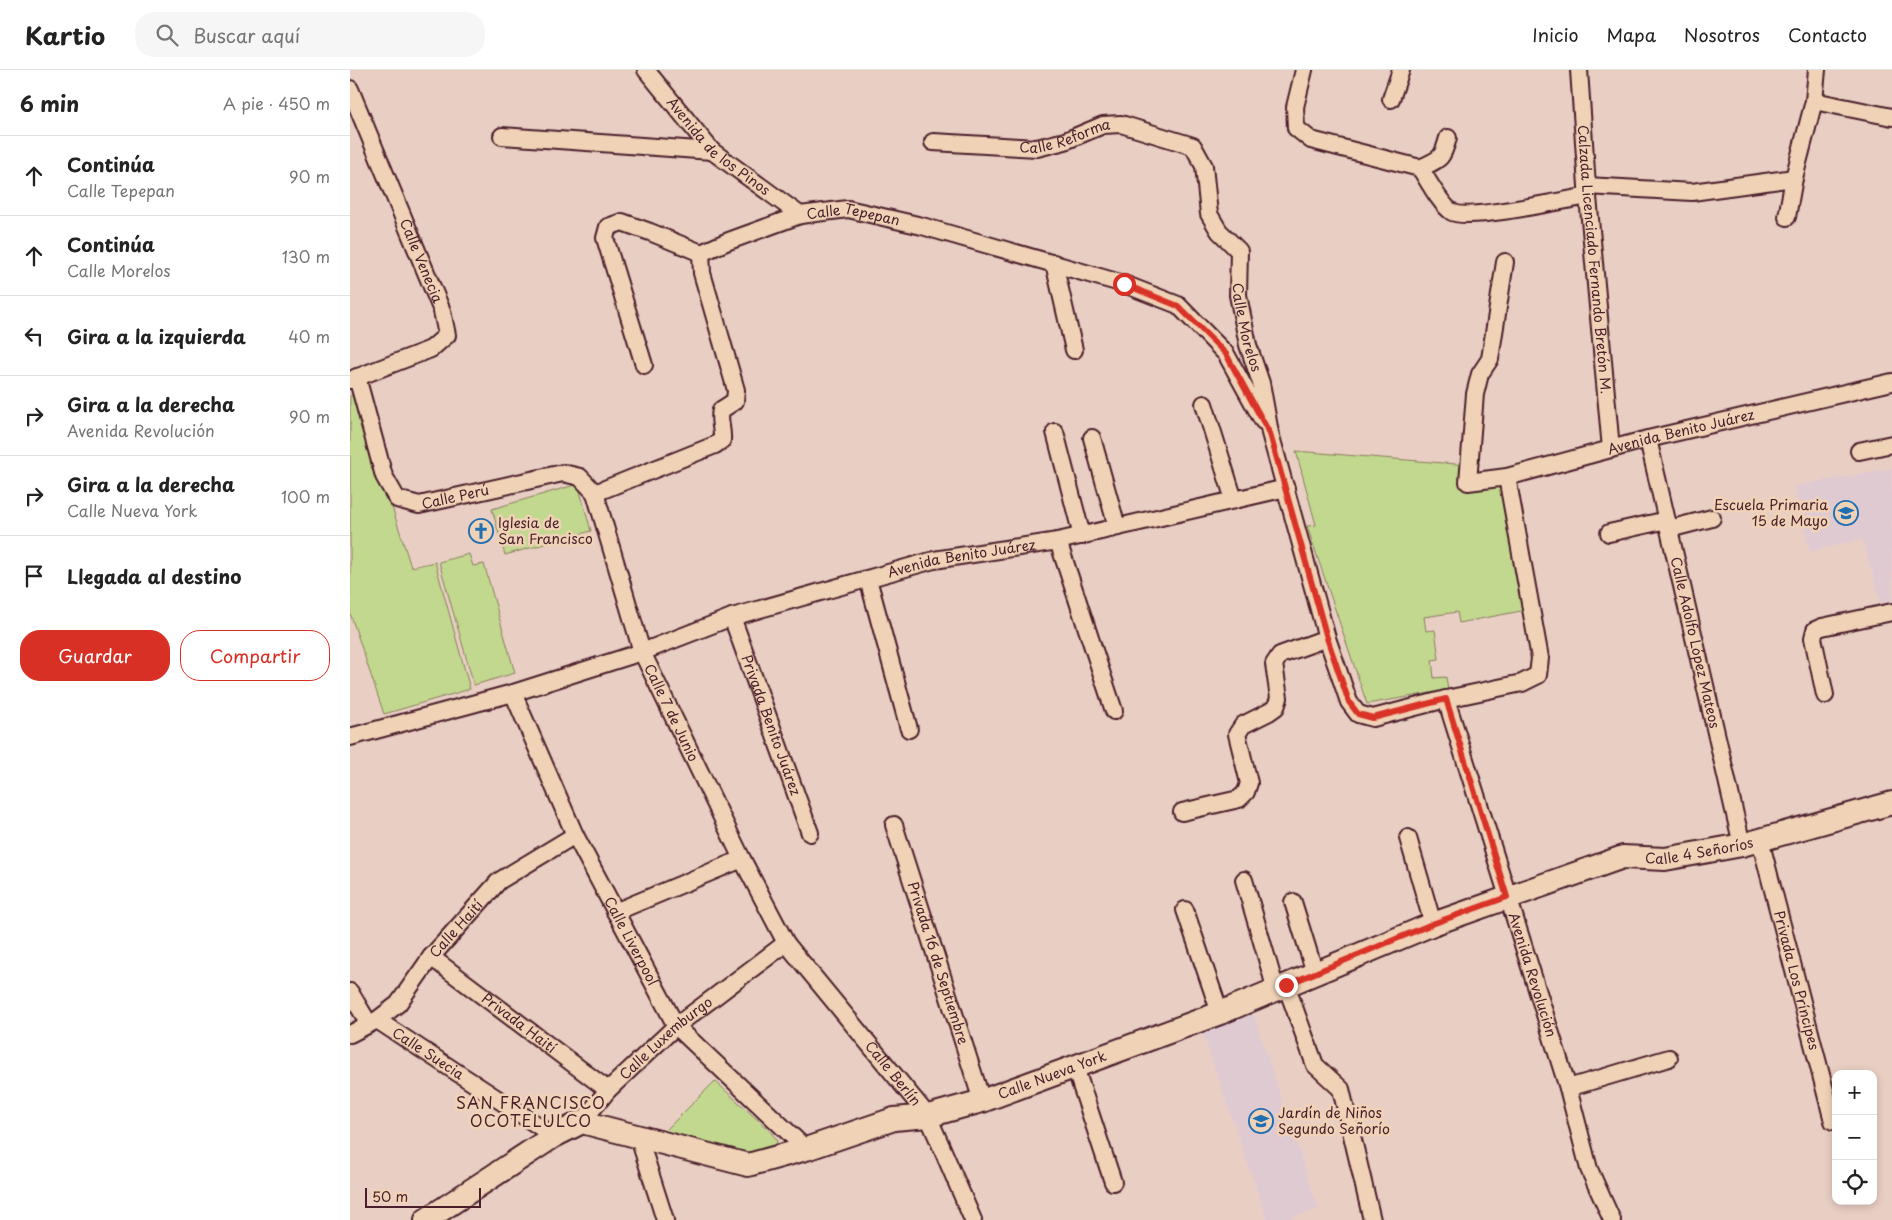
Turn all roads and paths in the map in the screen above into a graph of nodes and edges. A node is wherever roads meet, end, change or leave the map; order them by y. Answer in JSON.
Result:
{"nodes":[{"id":1,"x":646,"y":70,"type":"edge"},
{"id":2,"x":1304,"y":70,"type":"edge"},
{"id":3,"x":1401,"y":70,"type":"edge"},
{"id":4,"x":1579,"y":70,"type":"edge"},
{"id":5,"x":1817,"y":70,"type":"edge"},
{"id":6,"x":350,"y":89,"type":"edge"},
{"id":7,"x":1391,"y":99,"type":"dead end"},
{"id":8,"x":1814,"y":101,"type":"junction"},
{"id":9,"x":1892,"y":116,"type":"edge"},
{"id":10,"x":502,"y":136,"type":"dead end"},
{"id":11,"x":1448,"y":138,"type":"dead end"},
{"id":12,"x":933,"y":142,"type":"dead end"},
{"id":13,"x":1194,"y":146,"type":"joint"},
{"id":14,"x":712,"y":151,"type":"junction"},
{"id":15,"x":1420,"y":168,"type":"junction"},
{"id":16,"x":1794,"y":178,"type":"junction"},
{"id":17,"x":1587,"y":191,"type":"junction"},
{"id":18,"x":800,"y":215,"type":"junction"},
{"id":19,"x":1787,"y":217,"type":"dead end"},
{"id":20,"x":701,"y":254,"type":"junction"},
{"id":21,"x":1505,"y":262,"type":"dead end"},
{"id":22,"x":1054,"y":263,"type":"junction"},
{"id":23,"x":1074,"y":350,"type":"dead end"},
{"id":24,"x":644,"y":365,"type":"dead end"},
{"id":25,"x":354,"y":379,"type":"edge"},
{"id":26,"x":1892,"y":382,"type":"edge"},
{"id":27,"x":1204,"y":404,"type":"dead end"},
{"id":28,"x":1055,"y":432,"type":"dead end"},
{"id":29,"x":1270,"y":434,"type":"junction"},
{"id":30,"x":1092,"y":438,"type":"dead end"},
{"id":31,"x":1648,"y":439,"type":"junction"},
{"id":32,"x":1892,"y":444,"type":"edge"},
{"id":33,"x":1611,"y":449,"type":"junction"},
{"id":34,"x":1858,"y":451,"type":"dead end"},
{"id":35,"x":1506,"y":476,"type":"junction"},
{"id":36,"x":580,"y":477,"type":"joint"},
{"id":37,"x":1286,"y":488,"type":"junction"},
{"id":38,"x":595,"y":494,"type":"junction"},
{"id":39,"x":1234,"y":500,"type":"junction"},
{"id":40,"x":1712,"y":518,"type":"dead end"},
{"id":41,"x":1668,"y":524,"type":"junction"},
{"id":42,"x":1117,"y":527,"type":"junction"},
{"id":43,"x":1609,"y":533,"type":"dead end"},
{"id":44,"x":1082,"y":536,"type":"junction"},
{"id":45,"x":1058,"y":541,"type":"junction"},
{"id":46,"x":868,"y":579,"type":"junction"},
{"id":47,"x":1892,"y":612,"type":"edge"},
{"id":48,"x":732,"y":617,"type":"junction"},
{"id":49,"x":1327,"y":638,"type":"junction"},
{"id":50,"x":642,"y":652,"type":"junction"},
{"id":51,"x":512,"y":693,"type":"junction"},
{"id":52,"x":1825,"y":695,"type":"dead end"},
{"id":53,"x":1446,"y":699,"type":"junction"},
{"id":54,"x":1114,"y":711,"type":"dead end"},
{"id":55,"x":909,"y":729,"type":"dead end"},
{"id":56,"x":350,"y":737,"type":"edge"},
{"id":57,"x":1892,"y":803,"type":"edge"},
{"id":58,"x":1182,"y":812,"type":"dead end"},
{"id":59,"x":894,"y":825,"type":"dead end"},
{"id":60,"x":810,"y":833,"type":"dead end"},
{"id":61,"x":575,"y":835,"type":"junction"},
{"id":62,"x":1408,"y":838,"type":"dead end"},
{"id":63,"x":1751,"y":842,"type":"junction"},
{"id":64,"x":742,"y":859,"type":"junction"},
{"id":65,"x":1244,"y":880,"type":"dead end"},
{"id":66,"x":1507,"y":897,"type":"junction"},
{"id":67,"x":1294,"y":902,"type":"dead end"},
{"id":68,"x":1185,"y":910,"type":"dead end"},
{"id":69,"x":615,"y":912,"type":"junction"},
{"id":70,"x":1432,"y":924,"type":"junction"},
{"id":71,"x":786,"y":943,"type":"junction"},
{"id":72,"x":431,"y":957,"type":"junction"},
{"id":73,"x":1315,"y":973,"type":"junction"},
{"id":74,"x":1281,"y":988,"type":"junction"},
{"id":75,"x":350,"y":992,"type":"edge"},
{"id":76,"x":1220,"y":1013,"type":"junction"},
{"id":77,"x":373,"y":1022,"type":"junction"},
{"id":78,"x":676,"y":1026,"type":"junction"},
{"id":79,"x":350,"y":1034,"type":"edge"},
{"id":80,"x":1669,"y":1058,"type":"dead end"},
{"id":81,"x":1075,"y":1067,"type":"junction"},
{"id":82,"x":1568,"y":1088,"type":"junction"},
{"id":83,"x":608,"y":1090,"type":"junction"},
{"id":84,"x":982,"y":1101,"type":"junction"},
{"id":85,"x":928,"y":1116,"type":"junction"},
{"id":86,"x":1832,"y":1118,"type":"edge"},
{"id":87,"x":582,"y":1122,"type":"junction"},
{"id":88,"x":554,"y":1136,"type":"junction"},
{"id":89,"x":638,"y":1136,"type":"junction"},
{"id":90,"x":806,"y":1149,"type":"junction"},
{"id":91,"x":1113,"y":1182,"type":"dead end"},
{"id":92,"x":426,"y":1220,"type":"edge"},
{"id":93,"x":664,"y":1220,"type":"edge"},
{"id":94,"x":973,"y":1220,"type":"edge"},
{"id":95,"x":1372,"y":1220,"type":"edge"},
{"id":96,"x":1612,"y":1220,"type":"edge"}],
"edges":[{"from":1,"to":14,"type":"street","name":"Avenida de los Pinos"},
{"from":2,"to":15,"type":"street"},
{"from":3,"to":7,"type":"street"},
{"from":4,"to":17,"type":"street","name":"Calzada Licenciado Fernando Bretón M."},
{"from":5,"to":8,"type":"street"},
{"from":6,"to":25,"type":"street","name":"Calle Venecia"},
{"from":8,"to":9,"type":"street"},
{"from":8,"to":16,"type":"street"},
{"from":10,"to":14,"type":"street"},
{"from":11,"to":15,"type":"street"},
{"from":12,"to":13,"type":"street","name":"Calle Reforma"},
{"from":13,"to":29,"type":"street","name":"Calle Morelos"},
{"from":14,"to":18,"type":"street","name":"Avenida de los Pinos"},
{"from":15,"to":17,"type":"street"},
{"from":16,"to":17,"type":"street"},
{"from":16,"to":19,"type":"street"},
{"from":17,"to":33,"type":"street","name":"Calzada Licenciado Fernando Bretón M."},
{"from":18,"to":20,"type":"street","name":"Calle Tepepan"},
{"from":18,"to":22,"type":"street","name":"Calle Tepepan"},
{"from":20,"to":24,"type":"street"},
{"from":20,"to":38,"type":"street"},
{"from":21,"to":35,"type":"street","name":"Avenida Benito Juárez"},
{"from":22,"to":23,"type":"street"},
{"from":22,"to":29,"type":"street","name":"Calle Tepepan"},
{"from":25,"to":36,"type":"street","name":"Calle Perú"},
{"from":26,"to":31,"type":"street","name":"Avenida Benito Juárez"},
{"from":27,"to":39,"type":"street"},
{"from":28,"to":44,"type":"street"},
{"from":29,"to":37,"type":"street","name":"Calle Morelos"},
{"from":30,"to":42,"type":"street"},
{"from":31,"to":33,"type":"street","name":"Avenida Benito Juárez"},
{"from":31,"to":41,"type":"street","name":"Calle Adolfo López Mateos"},
{"from":32,"to":34,"type":"street"},
{"from":33,"to":35,"type":"street","name":"Avenida Benito Juárez"},
{"from":35,"to":53,"type":"street"},
{"from":36,"to":38,"type":"street","name":"Calle 7 de Junio"},
{"from":37,"to":39,"type":"street","name":"Avenida Benito Juárez"},
{"from":37,"to":49,"type":"street","name":"Calle Morelos"},
{"from":38,"to":50,"type":"street","name":"Calle 7 de Junio"},
{"from":39,"to":42,"type":"street","name":"Avenida Benito Juárez"},
{"from":40,"to":41,"type":"street"},
{"from":41,"to":43,"type":"street"},
{"from":41,"to":63,"type":"street","name":"Calle Adolfo López Mateos"},
{"from":42,"to":44,"type":"street","name":"Avenida Benito Juárez"},
{"from":44,"to":45,"type":"street","name":"Avenida Benito Juárez"},
{"from":45,"to":46,"type":"street","name":"Avenida Benito Juárez"},
{"from":45,"to":54,"type":"street"},
{"from":46,"to":48,"type":"street","name":"Avenida Benito Juárez"},
{"from":46,"to":55,"type":"street"},
{"from":47,"to":52,"type":"street"},
{"from":48,"to":50,"type":"street","name":"Avenida Benito Juárez"},
{"from":48,"to":60,"type":"street","name":"Privada Benito Juárez"},
{"from":49,"to":53,"type":"street","name":"Calle Morelos"},
{"from":49,"to":58,"type":"street"},
{"from":50,"to":51,"type":"street","name":"Avenida Benito Juárez"},
{"from":50,"to":64,"type":"street","name":"Calle 7 de Junio"},
{"from":51,"to":56,"type":"street","name":"Avenida Benito Juárez"},
{"from":51,"to":61,"type":"street","name":"Calle Liverpool"},
{"from":53,"to":66,"type":"street","name":"Avenida Revolución"},
{"from":57,"to":63,"type":"street","name":"Calle 4 Señoríos"},
{"from":59,"to":84,"type":"street","name":"Privada 16 de Septiembre"},
{"from":61,"to":69,"type":"street","name":"Calle Liverpool"},
{"from":61,"to":72,"type":"street","name":"Calle Haití"},
{"from":62,"to":70,"type":"street"},
{"from":63,"to":66,"type":"street","name":"Calle 4 Señoríos"},
{"from":63,"to":86,"type":"street","name":"Privada Los Príncipes"},
{"from":64,"to":69,"type":"street"},
{"from":64,"to":71,"type":"street","name":"Calle 7 de Junio"},
{"from":65,"to":74,"type":"street"},
{"from":66,"to":70,"type":"street","name":"Calle Nueva York"},
{"from":66,"to":82,"type":"street","name":"Avenida Revolución"},
{"from":67,"to":73,"type":"street"},
{"from":68,"to":76,"type":"street"},
{"from":69,"to":78,"type":"street","name":"Calle Liverpool"},
{"from":70,"to":73,"type":"street","name":"Calle Nueva York"},
{"from":71,"to":78,"type":"street","name":"Calle Luxemburgo"},
{"from":71,"to":85,"type":"street","name":"Calle Berlín"},
{"from":72,"to":77,"type":"street","name":"Calle Haití"},
{"from":72,"to":83,"type":"street","name":"Privada Haití"},
{"from":73,"to":74,"type":"street","name":"Calle Nueva York"},
{"from":74,"to":76,"type":"street","name":"Calle Nueva York"},
{"from":74,"to":95,"type":"street"},
{"from":75,"to":77,"type":"street"},
{"from":76,"to":81,"type":"street","name":"Calle Nueva York"},
{"from":77,"to":79,"type":"street","name":"Calle Haití"},
{"from":77,"to":88,"type":"street","name":"Calle Suecia"},
{"from":78,"to":83,"type":"street","name":"Calle Luxemburgo"},
{"from":78,"to":90,"type":"street","name":"Calle Liverpool"},
{"from":80,"to":82,"type":"street"},
{"from":81,"to":84,"type":"street","name":"Calle Nueva York"},
{"from":81,"to":91,"type":"street"},
{"from":82,"to":96,"type":"street","name":"Avenida Revolución"},
{"from":83,"to":87,"type":"street","name":"Calle Luxemburgo"},
{"from":84,"to":85,"type":"street","name":"Calle Nueva York"},
{"from":85,"to":90,"type":"street","name":"Calle Nueva York"},
{"from":85,"to":94,"type":"street","name":"Calle Berlín"},
{"from":87,"to":88,"type":"street","name":"Calle Luxemburgo"},
{"from":87,"to":89,"type":"street","name":"Calle Nueva York"},
{"from":88,"to":92,"type":"street","name":"Calle Luxemburgo"},
{"from":89,"to":90,"type":"street","name":"Calle Nueva York"},
{"from":89,"to":93,"type":"street"}]}
